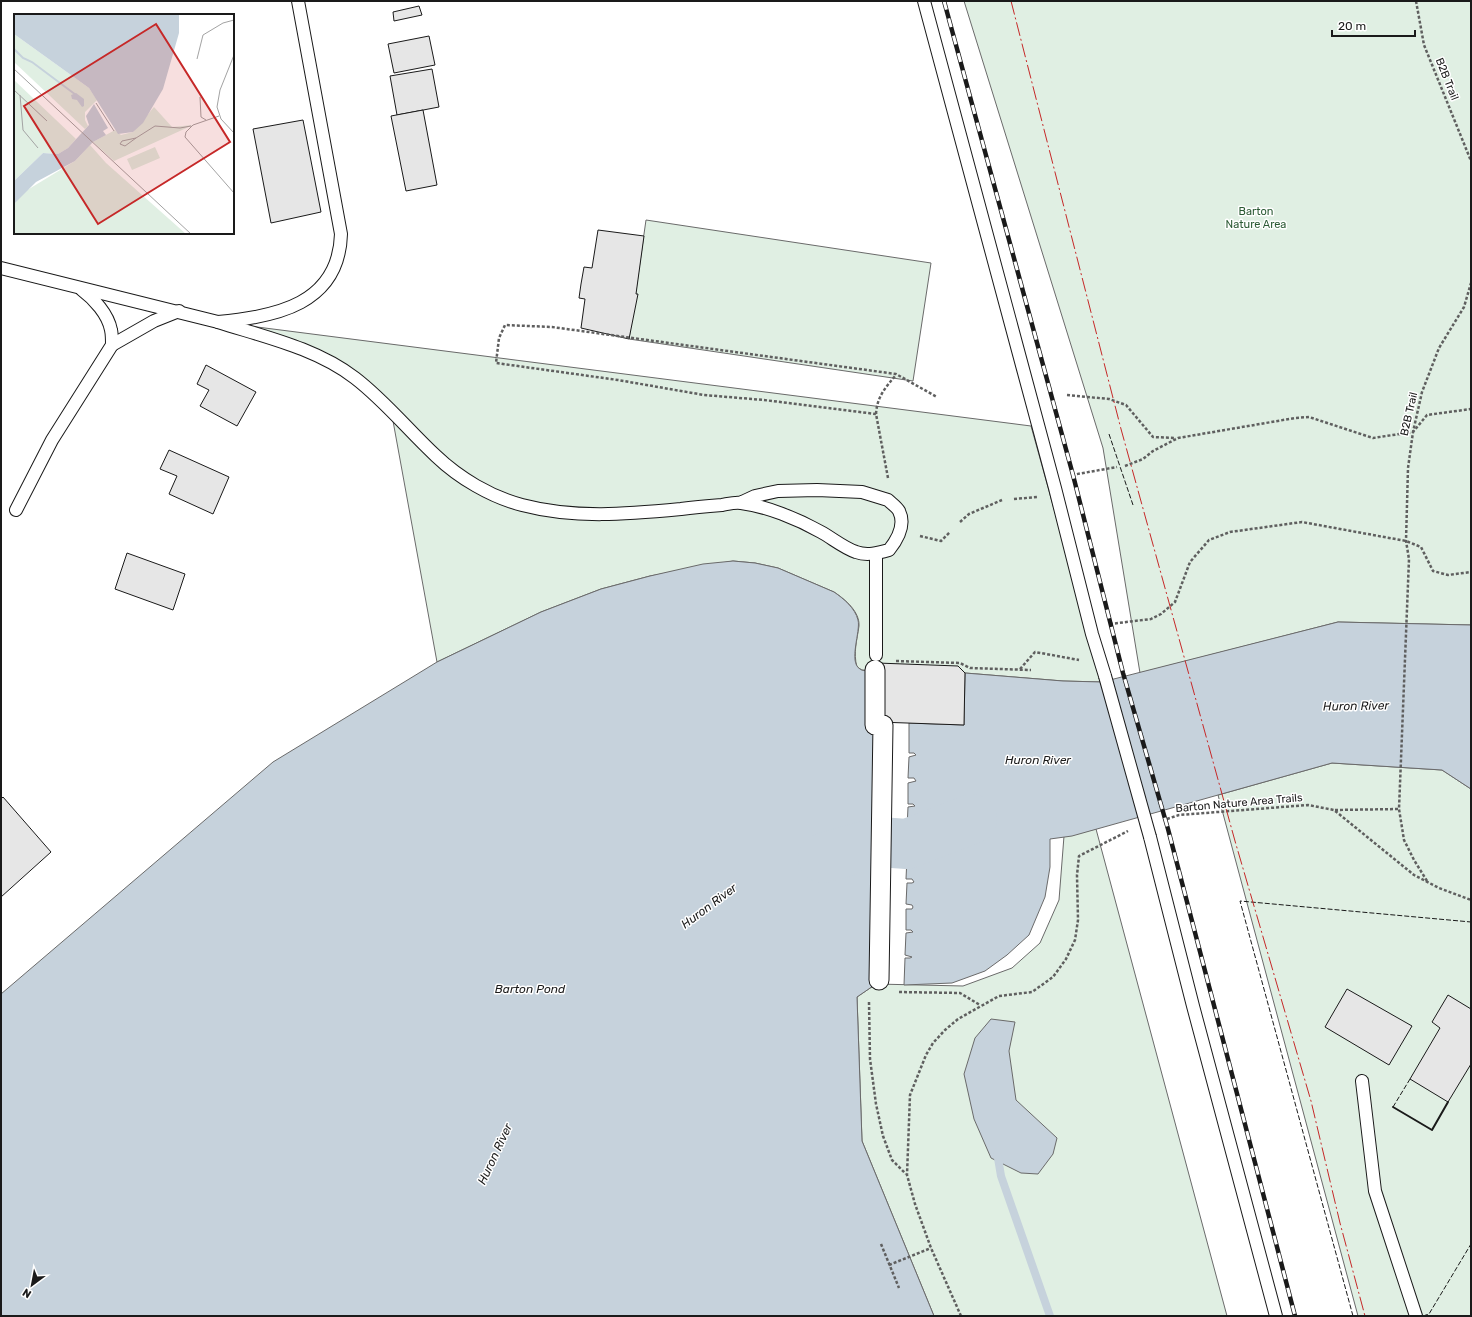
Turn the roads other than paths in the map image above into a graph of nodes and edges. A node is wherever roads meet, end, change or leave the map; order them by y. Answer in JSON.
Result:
{"nodes":[{"id":1,"x":298,"y":1,"type":"edge"},
{"id":2,"x":924,"y":1,"type":"edge"},
{"id":3,"x":1,"y":268,"type":"edge"},
{"id":4,"x":80,"y":288,"type":"junction"},
{"id":5,"x":179,"y":311,"type":"junction"},
{"id":6,"x":218,"y":322,"type":"junction"},
{"id":7,"x":112,"y":345,"type":"junction"},
{"id":8,"x":740,"y":503,"type":"junction"},
{"id":9,"x":16,"y":510,"type":"dead end"},
{"id":10,"x":876,"y":554,"type":"junction"},
{"id":11,"x":875,"y":663,"type":"joint"},
{"id":12,"x":886,"y":986,"type":"road end"},
{"id":13,"x":1362,"y":1081,"type":"dead end"},
{"id":14,"x":1276,"y":1316,"type":"edge"},
{"id":15,"x":1416,"y":1316,"type":"edge"}],
"edges":[{"from":1,"to":6,"type":"lane"},
{"from":2,"to":14,"type":"lane","bridge":true},
{"from":3,"to":4,"type":"lane"},
{"from":4,"to":5,"type":"lane"},
{"from":4,"to":7,"type":"lane"},
{"from":5,"to":6,"type":"lane"},
{"from":5,"to":7,"type":"lane"},
{"from":6,"to":8,"type":"lane"},
{"from":7,"to":9,"type":"lane"},
{"from":8,"to":10,"type":"lane"},
{"from":8,"to":10,"type":"lane"},
{"from":10,"to":11,"type":"lane"},
{"from":11,"to":12,"type":"street"},
{"from":13,"to":15,"type":"lane"}]}
